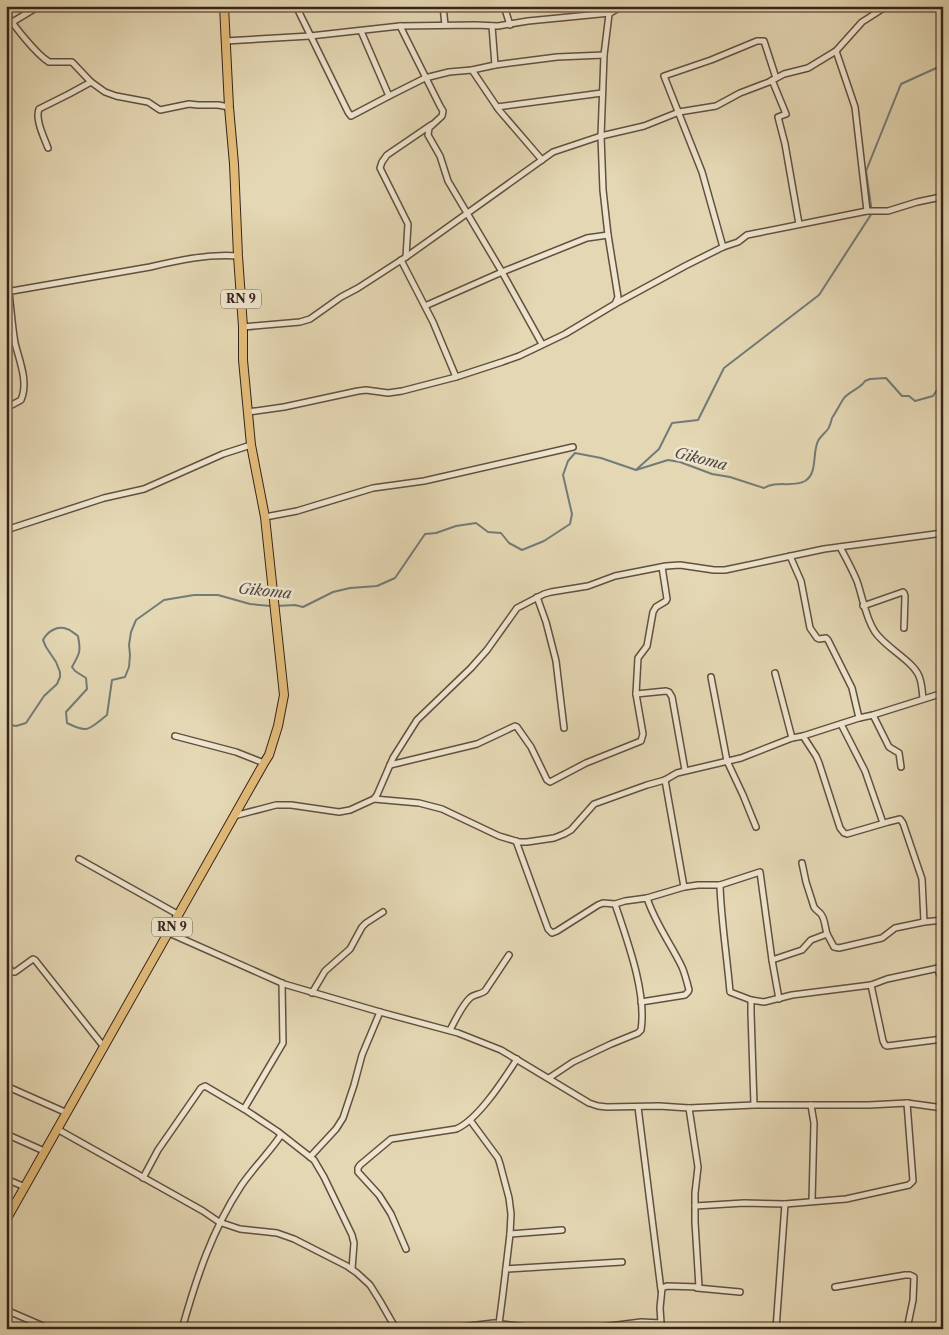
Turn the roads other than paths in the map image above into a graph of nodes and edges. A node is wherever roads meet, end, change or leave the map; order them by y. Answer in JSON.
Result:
{"nodes":[{"id":1,"x":39,"y":6,"type":"edge"},
{"id":2,"x":224,"y":6,"type":"edge"},
{"id":3,"x":296,"y":6,"type":"edge"},
{"id":4,"x":443,"y":6,"type":"edge"},
{"id":5,"x":504,"y":6,"type":"edge"},
{"id":6,"x":610,"y":6,"type":"edge"},
{"id":7,"x":622,"y":6,"type":"edge"},
{"id":8,"x":886,"y":6,"type":"edge"},
{"id":9,"x":6,"y":12,"type":"edge"},
{"id":10,"x":610,"y":13,"type":"junction"},
{"id":11,"x":12,"y":22,"type":"junction"},
{"id":12,"x":445,"y":25,"type":"junction"},
{"id":13,"x":510,"y":25,"type":"junction"},
{"id":14,"x":6,"y":26,"type":"edge"},
{"id":15,"x":400,"y":26,"type":"junction"},
{"id":16,"x":492,"y":26,"type":"junction"},
{"id":17,"x":361,"y":31,"type":"junction"},
{"id":18,"x":310,"y":36,"type":"junction"},
{"id":19,"x":226,"y":41,"type":"junction"},
{"id":20,"x":836,"y":51,"type":"junction"},
{"id":21,"x":604,"y":56,"type":"junction"},
{"id":22,"x":495,"y":65,"type":"junction"},
{"id":23,"x":472,"y":70,"type":"junction"},
{"id":24,"x":425,"y":78,"type":"junction"},
{"id":25,"x":774,"y":79,"type":"junction"},
{"id":26,"x":90,"y":82,"type":"junction"},
{"id":27,"x":602,"y":93,"type":"junction"},
{"id":28,"x":389,"y":96,"type":"junction"},
{"id":29,"x":229,"y":107,"type":"junction"},
{"id":30,"x":497,"y":107,"type":"junction"},
{"id":31,"x":678,"y":112,"type":"junction"},
{"id":32,"x":435,"y":122,"type":"junction"},
{"id":33,"x":601,"y":136,"type":"junction"},
{"id":34,"x":48,"y":148,"type":"dead end"},
{"id":35,"x":542,"y":160,"type":"junction"},
{"id":36,"x":943,"y":196,"type":"edge"},
{"id":37,"x":867,"y":211,"type":"junction"},
{"id":38,"x":468,"y":212,"type":"junction"},
{"id":39,"x":799,"y":224,"type":"junction"},
{"id":40,"x":608,"y":235,"type":"junction"},
{"id":41,"x":723,"y":247,"type":"junction"},
{"id":42,"x":238,"y":256,"type":"junction"},
{"id":43,"x":403,"y":259,"type":"junction"},
{"id":44,"x":502,"y":272,"type":"junction"},
{"id":45,"x":8,"y":292,"type":"edge"},
{"id":46,"x":614,"y":304,"type":"junction"},
{"id":47,"x":425,"y":306,"type":"junction"},
{"id":48,"x":243,"y":328,"type":"junction"},
{"id":49,"x":542,"y":344,"type":"junction"},
{"id":50,"x":456,"y":377,"type":"junction"},
{"id":51,"x":6,"y":408,"type":"edge"},
{"id":52,"x":248,"y":412,"type":"junction"},
{"id":53,"x":251,"y":444,"type":"junction"},
{"id":54,"x":573,"y":447,"type":"dead end"},
{"id":55,"x":265,"y":517,"type":"junction"},
{"id":56,"x":6,"y":530,"type":"edge"},
{"id":57,"x":943,"y":533,"type":"edge"},
{"id":58,"x":840,"y":547,"type":"junction"},
{"id":59,"x":790,"y":556,"type":"junction"},
{"id":60,"x":662,"y":567,"type":"junction"},
{"id":61,"x":537,"y":598,"type":"junction"},
{"id":62,"x":864,"y":606,"type":"junction"},
{"id":63,"x":904,"y":628,"type":"dead end"},
{"id":64,"x":775,"y":673,"type":"dead end"},
{"id":65,"x":711,"y":677,"type":"dead end"},
{"id":66,"x":943,"y":692,"type":"edge"},
{"id":67,"x":636,"y":694,"type":"junction"},
{"id":68,"x":923,"y":698,"type":"junction"},
{"id":69,"x":873,"y":715,"type":"junction"},
{"id":70,"x":859,"y":718,"type":"junction"},
{"id":71,"x":842,"y":724,"type":"junction"},
{"id":72,"x":564,"y":728,"type":"dead end"},
{"id":73,"x":175,"y":736,"type":"dead end"},
{"id":74,"x":803,"y":736,"type":"junction"},
{"id":75,"x":792,"y":738,"type":"junction"},
{"id":76,"x":727,"y":761,"type":"junction"},
{"id":77,"x":264,"y":763,"type":"junction"},
{"id":78,"x":390,"y":765,"type":"junction"},
{"id":79,"x":901,"y":767,"type":"dead end"},
{"id":80,"x":685,"y":770,"type":"junction"},
{"id":81,"x":665,"y":780,"type":"junction"},
{"id":82,"x":374,"y":798,"type":"junction"},
{"id":83,"x":234,"y":816,"type":"junction"},
{"id":84,"x":883,"y":823,"type":"junction"},
{"id":85,"x":756,"y":827,"type":"dead end"},
{"id":86,"x":516,"y":841,"type":"junction"},
{"id":87,"x":79,"y":859,"type":"dead end"},
{"id":88,"x":802,"y":862,"type":"dead end"},
{"id":89,"x":720,"y":884,"type":"junction"},
{"id":90,"x":684,"y":887,"type":"junction"},
{"id":91,"x":647,"y":898,"type":"junction"},
{"id":92,"x":616,"y":904,"type":"junction"},
{"id":93,"x":383,"y":912,"type":"dead end"},
{"id":94,"x":179,"y":915,"type":"junction"},
{"id":95,"x":943,"y":920,"type":"edge"},
{"id":96,"x":924,"y":922,"type":"junction"},
{"id":97,"x":169,"y":933,"type":"junction"},
{"id":98,"x":827,"y":934,"type":"junction"},
{"id":99,"x":509,"y":954,"type":"dead end"},
{"id":100,"x":772,"y":960,"type":"junction"},
{"id":101,"x":6,"y":963,"type":"edge"},
{"id":102,"x":940,"y":967,"type":"edge"},
{"id":103,"x":943,"y":982,"type":"edge"},
{"id":104,"x":282,"y":983,"type":"junction"},
{"id":105,"x":871,"y":985,"type":"junction"},
{"id":106,"x":312,"y":993,"type":"junction"},
{"id":107,"x":779,"y":999,"type":"junction"},
{"id":108,"x":752,"y":1000,"type":"junction"},
{"id":109,"x":641,"y":1002,"type":"junction"},
{"id":110,"x":380,"y":1012,"type":"junction"},
{"id":111,"x":450,"y":1030,"type":"junction"},
{"id":112,"x":943,"y":1039,"type":"edge"},
{"id":113,"x":104,"y":1047,"type":"junction"},
{"id":114,"x":516,"y":1059,"type":"junction"},
{"id":115,"x":549,"y":1078,"type":"junction"},
{"id":116,"x":6,"y":1086,"type":"edge"},
{"id":117,"x":907,"y":1103,"type":"junction"},
{"id":118,"x":754,"y":1105,"type":"junction"},
{"id":119,"x":811,"y":1105,"type":"junction"},
{"id":120,"x":638,"y":1107,"type":"junction"},
{"id":121,"x":689,"y":1108,"type":"junction"},
{"id":122,"x":943,"y":1108,"type":"edge"},
{"id":123,"x":244,"y":1109,"type":"junction"},
{"id":124,"x":66,"y":1113,"type":"junction"},
{"id":125,"x":470,"y":1120,"type":"junction"},
{"id":126,"x":57,"y":1130,"type":"junction"},
{"id":127,"x":6,"y":1134,"type":"edge"},
{"id":128,"x":281,"y":1135,"type":"junction"},
{"id":129,"x":44,"y":1151,"type":"junction"},
{"id":130,"x":310,"y":1156,"type":"junction"},
{"id":131,"x":143,"y":1178,"type":"junction"},
{"id":132,"x":6,"y":1179,"type":"edge"},
{"id":133,"x":24,"y":1187,"type":"junction"},
{"id":134,"x":812,"y":1201,"type":"junction"},
{"id":135,"x":785,"y":1204,"type":"junction"},
{"id":136,"x":695,"y":1206,"type":"junction"},
{"id":137,"x":6,"y":1220,"type":"edge"},
{"id":138,"x":219,"y":1222,"type":"junction"},
{"id":139,"x":562,"y":1230,"type":"dead end"},
{"id":140,"x":510,"y":1234,"type":"junction"},
{"id":141,"x":406,"y":1249,"type":"dead end"},
{"id":142,"x":622,"y":1262,"type":"dead end"},
{"id":143,"x":352,"y":1269,"type":"junction"},
{"id":144,"x":506,"y":1269,"type":"junction"},
{"id":145,"x":835,"y":1287,"type":"dead end"},
{"id":146,"x":697,"y":1288,"type":"junction"},
{"id":147,"x":661,"y":1290,"type":"junction"},
{"id":148,"x":740,"y":1292,"type":"dead end"},
{"id":149,"x":6,"y":1310,"type":"edge"},
{"id":150,"x":498,"y":1326,"type":"edge"},
{"id":151,"x":661,"y":1326,"type":"edge"},
{"id":152,"x":50,"y":1329,"type":"edge"},
{"id":153,"x":182,"y":1329,"type":"edge"},
{"id":154,"x":396,"y":1329,"type":"edge"},
{"id":155,"x":443,"y":1329,"type":"edge"},
{"id":156,"x":544,"y":1329,"type":"edge"},
{"id":157,"x":586,"y":1329,"type":"edge"},
{"id":158,"x":776,"y":1329,"type":"edge"},
{"id":159,"x":907,"y":1329,"type":"edge"}],
"edges":[{"from":1,"to":11,"type":"street"},
{"from":2,"to":19,"type":"main road","number":"RN 9"},
{"from":3,"to":18,"type":"street"},
{"from":4,"to":12,"type":"street"},
{"from":5,"to":13,"type":"street"},
{"from":6,"to":10,"type":"street"},
{"from":7,"to":10,"type":"street"},
{"from":8,"to":20,"type":"street"},
{"from":9,"to":11,"type":"street"},
{"from":10,"to":13,"type":"street"},
{"from":10,"to":21,"type":"street"},
{"from":11,"to":14,"type":"street"},
{"from":11,"to":26,"type":"street"},
{"from":12,"to":15,"type":"street"},
{"from":12,"to":16,"type":"street"},
{"from":13,"to":16,"type":"street"},
{"from":15,"to":17,"type":"street"},
{"from":15,"to":24,"type":"street"},
{"from":16,"to":22,"type":"street"},
{"from":17,"to":18,"type":"street"},
{"from":17,"to":28,"type":"street"},
{"from":18,"to":19,"type":"street"},
{"from":18,"to":28,"type":"street"},
{"from":19,"to":29,"type":"main road","number":"RN 9"},
{"from":20,"to":25,"type":"street"},
{"from":20,"to":37,"type":"street"},
{"from":21,"to":22,"type":"street"},
{"from":21,"to":27,"type":"street"},
{"from":22,"to":23,"type":"street"},
{"from":23,"to":24,"type":"street"},
{"from":23,"to":30,"type":"street"},
{"from":24,"to":28,"type":"street"},
{"from":24,"to":32,"type":"street"},
{"from":25,"to":31,"type":"street"},
{"from":25,"to":31,"type":"street"},
{"from":25,"to":39,"type":"street"},
{"from":26,"to":29,"type":"street"},
{"from":26,"to":34,"type":"street"},
{"from":27,"to":30,"type":"street"},
{"from":27,"to":33,"type":"street"},
{"from":29,"to":42,"type":"main road","number":"RN 9"},
{"from":30,"to":35,"type":"street"},
{"from":31,"to":33,"type":"street"},
{"from":31,"to":41,"type":"street"},
{"from":32,"to":38,"type":"street"},
{"from":32,"to":43,"type":"street"},
{"from":33,"to":35,"type":"street"},
{"from":33,"to":40,"type":"street"},
{"from":35,"to":38,"type":"street"},
{"from":36,"to":37,"type":"street"},
{"from":37,"to":39,"type":"street"},
{"from":38,"to":43,"type":"street"},
{"from":38,"to":44,"type":"street"},
{"from":39,"to":41,"type":"street"},
{"from":40,"to":44,"type":"street"},
{"from":40,"to":46,"type":"street"},
{"from":41,"to":46,"type":"street"},
{"from":42,"to":45,"type":"street"},
{"from":42,"to":48,"type":"main road","number":"RN 9"},
{"from":43,"to":47,"type":"street"},
{"from":43,"to":48,"type":"street"},
{"from":44,"to":47,"type":"street"},
{"from":44,"to":49,"type":"street"},
{"from":45,"to":51,"type":"street"},
{"from":46,"to":49,"type":"street"},
{"from":47,"to":50,"type":"street"},
{"from":48,"to":52,"type":"main road","number":"RN 9"},
{"from":49,"to":50,"type":"street"},
{"from":50,"to":52,"type":"street"},
{"from":52,"to":53,"type":"main road","number":"RN 9"},
{"from":53,"to":55,"type":"main road","number":"RN 9"},
{"from":53,"to":56,"type":"street"},
{"from":54,"to":55,"type":"street"},
{"from":55,"to":77,"type":"main road","number":"RN 9"},
{"from":57,"to":58,"type":"street"},
{"from":58,"to":59,"type":"street"},
{"from":58,"to":62,"type":"street"},
{"from":59,"to":60,"type":"street"},
{"from":59,"to":70,"type":"street"},
{"from":60,"to":61,"type":"street"},
{"from":60,"to":67,"type":"street"},
{"from":61,"to":72,"type":"street"},
{"from":61,"to":78,"type":"street"},
{"from":62,"to":63,"type":"street"},
{"from":62,"to":68,"type":"street"},
{"from":64,"to":75,"type":"street"},
{"from":65,"to":76,"type":"street"},
{"from":66,"to":68,"type":"street"},
{"from":67,"to":78,"type":"street"},
{"from":67,"to":80,"type":"street"},
{"from":68,"to":69,"type":"street"},
{"from":69,"to":70,"type":"street"},
{"from":69,"to":79,"type":"street"},
{"from":70,"to":71,"type":"street"},
{"from":71,"to":74,"type":"street"},
{"from":71,"to":84,"type":"street"},
{"from":73,"to":77,"type":"street"},
{"from":74,"to":75,"type":"street"},
{"from":74,"to":84,"type":"street"},
{"from":75,"to":76,"type":"street"},
{"from":76,"to":80,"type":"street"},
{"from":76,"to":85,"type":"street"},
{"from":77,"to":83,"type":"main road","number":"RN 9"},
{"from":78,"to":82,"type":"street"},
{"from":80,"to":81,"type":"street"},
{"from":81,"to":86,"type":"street"},
{"from":81,"to":90,"type":"street"},
{"from":82,"to":83,"type":"street"},
{"from":82,"to":86,"type":"street"},
{"from":83,"to":94,"type":"main road","number":"RN 9"},
{"from":84,"to":96,"type":"street"},
{"from":86,"to":92,"type":"street"},
{"from":87,"to":94,"type":"street"},
{"from":88,"to":98,"type":"street"},
{"from":89,"to":90,"type":"street"},
{"from":89,"to":100,"type":"street"},
{"from":89,"to":108,"type":"street"},
{"from":90,"to":91,"type":"street"},
{"from":91,"to":92,"type":"street"},
{"from":91,"to":109,"type":"street"},
{"from":92,"to":109,"type":"street"},
{"from":93,"to":106,"type":"street"},
{"from":94,"to":97,"type":"main road","number":"RN 9"},
{"from":95,"to":96,"type":"street"},
{"from":96,"to":98,"type":"street"},
{"from":97,"to":104,"type":"street"},
{"from":97,"to":113,"type":"main road","number":"RN 9"},
{"from":98,"to":100,"type":"street"},
{"from":99,"to":111,"type":"street"},
{"from":100,"to":107,"type":"street"},
{"from":101,"to":113,"type":"street"},
{"from":102,"to":103,"type":"street"},
{"from":102,"to":105,"type":"street"},
{"from":104,"to":106,"type":"street"},
{"from":104,"to":123,"type":"street"},
{"from":105,"to":107,"type":"street"},
{"from":105,"to":112,"type":"street"},
{"from":106,"to":110,"type":"street"},
{"from":107,"to":108,"type":"street"},
{"from":108,"to":118,"type":"street"},
{"from":109,"to":115,"type":"street"},
{"from":110,"to":111,"type":"street"},
{"from":110,"to":130,"type":"street"},
{"from":111,"to":114,"type":"street"},
{"from":113,"to":124,"type":"main road","number":"RN 9"},
{"from":114,"to":115,"type":"street"},
{"from":114,"to":125,"type":"street"},
{"from":115,"to":120,"type":"street"},
{"from":116,"to":124,"type":"street"},
{"from":117,"to":119,"type":"street"},
{"from":117,"to":122,"type":"street"},
{"from":117,"to":134,"type":"street"},
{"from":118,"to":119,"type":"street"},
{"from":118,"to":121,"type":"street"},
{"from":119,"to":134,"type":"street"},
{"from":120,"to":121,"type":"street"},
{"from":120,"to":147,"type":"street"},
{"from":121,"to":136,"type":"street"},
{"from":123,"to":128,"type":"street"},
{"from":123,"to":131,"type":"street"},
{"from":124,"to":126,"type":"main road","number":"RN 9"},
{"from":125,"to":140,"type":"street"},
{"from":125,"to":141,"type":"street"},
{"from":126,"to":129,"type":"main road","number":"RN 9"},
{"from":126,"to":131,"type":"street"},
{"from":127,"to":129,"type":"street"},
{"from":128,"to":130,"type":"street"},
{"from":128,"to":138,"type":"street"},
{"from":129,"to":133,"type":"main road","number":"RN 9"},
{"from":130,"to":143,"type":"street"},
{"from":131,"to":138,"type":"street"},
{"from":132,"to":133,"type":"street"},
{"from":133,"to":137,"type":"main road","number":"RN 9"},
{"from":134,"to":135,"type":"street"},
{"from":135,"to":136,"type":"street"},
{"from":135,"to":158,"type":"street"},
{"from":136,"to":146,"type":"street"},
{"from":138,"to":143,"type":"street"},
{"from":138,"to":153,"type":"street"},
{"from":139,"to":140,"type":"street"},
{"from":140,"to":144,"type":"street"},
{"from":142,"to":144,"type":"street"},
{"from":143,"to":154,"type":"street"},
{"from":144,"to":150,"type":"street"},
{"from":145,"to":159,"type":"street"},
{"from":146,"to":147,"type":"street"},
{"from":146,"to":148,"type":"street"},
{"from":147,"to":151,"type":"street"},
{"from":149,"to":152,"type":"street"},
{"from":150,"to":155,"type":"street"},
{"from":150,"to":156,"type":"street"},
{"from":151,"to":157,"type":"street"}]}
